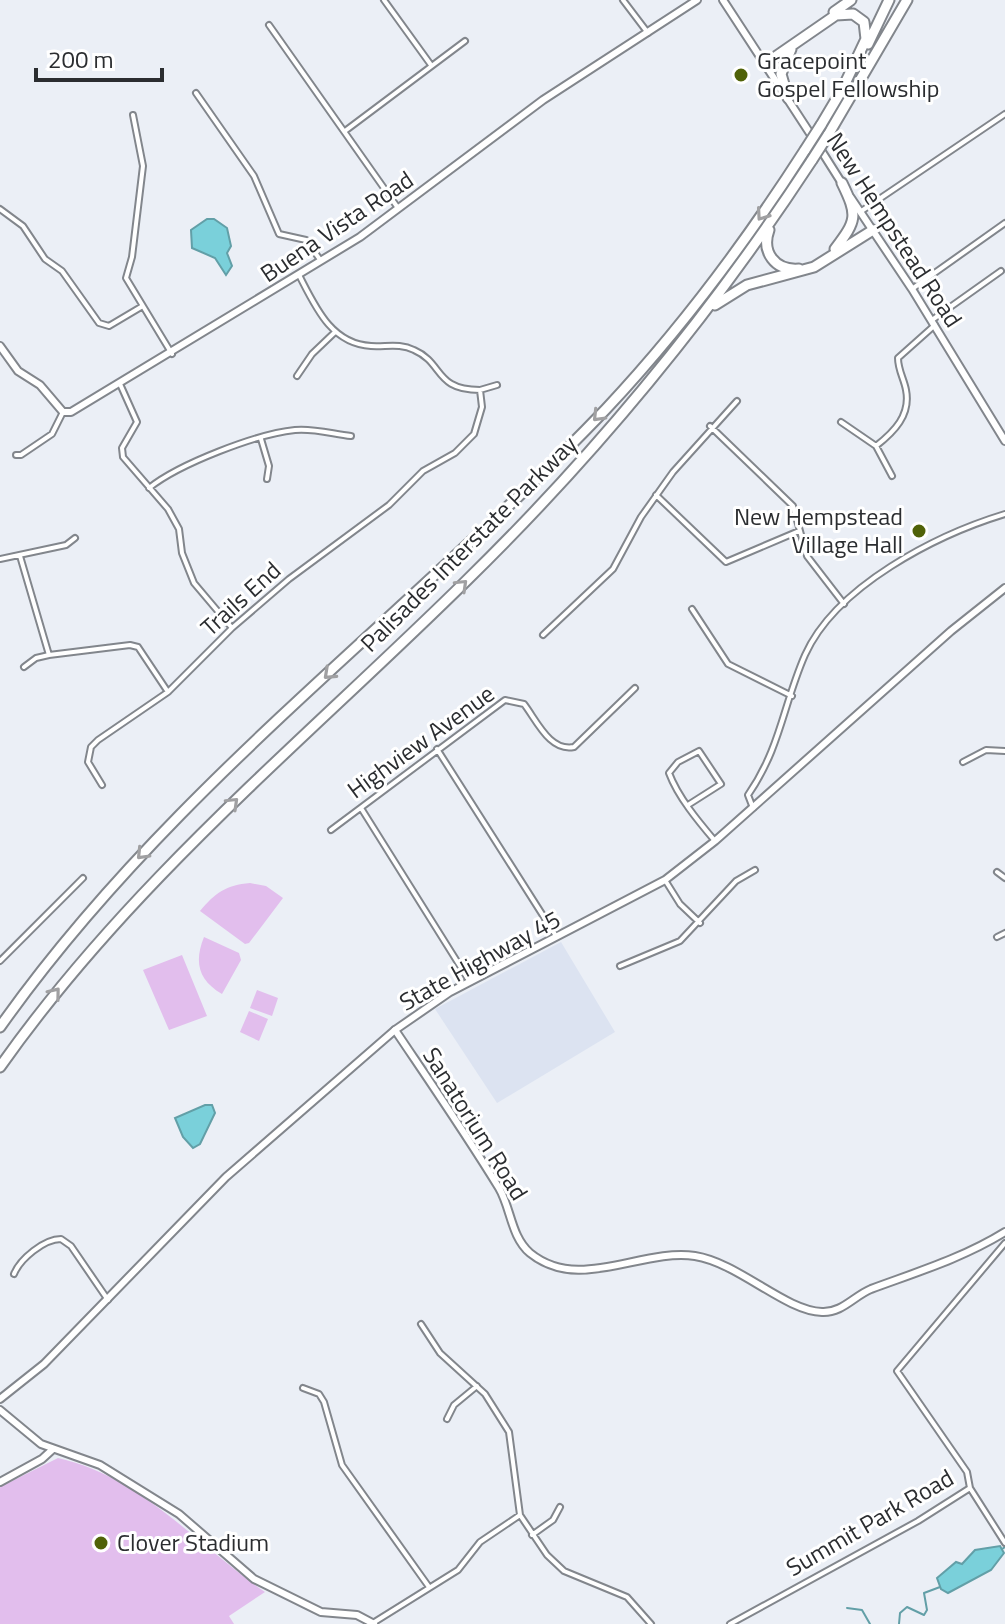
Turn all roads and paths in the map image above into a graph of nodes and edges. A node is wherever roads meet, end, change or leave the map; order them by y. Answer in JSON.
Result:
{"nodes":[{"id":1,"x":384,"y":0,"type":"edge"},
{"id":2,"x":623,"y":0,"type":"edge"},
{"id":3,"x":697,"y":0,"type":"edge"},
{"id":4,"x":723,"y":0,"type":"edge"},
{"id":5,"x":851,"y":0,"type":"edge"},
{"id":6,"x":889,"y":0,"type":"edge"},
{"id":7,"x":907,"y":0,"type":"edge"},
{"id":8,"x":269,"y":25,"type":"dead end"},
{"id":9,"x":648,"y":33,"type":"junction"},
{"id":10,"x":465,"y":41,"type":"dead end"},
{"id":11,"x":796,"y":43,"type":"junction"},
{"id":12,"x":764,"y":62,"type":"junction"},
{"id":13,"x":431,"y":65,"type":"junction"},
{"id":14,"x":841,"y":92,"type":"junction"},
{"id":15,"x":196,"y":93,"type":"dead end"},
{"id":16,"x":788,"y":98,"type":"junction"},
{"id":17,"x":1005,"y":114,"type":"edge"},
{"id":18,"x":133,"y":115,"type":"dead end"},
{"id":19,"x":345,"y":131,"type":"junction"},
{"id":20,"x":805,"y":171,"type":"junction"},
{"id":21,"x":842,"y":183,"type":"junction"},
{"id":22,"x":399,"y":210,"type":"junction"},
{"id":23,"x":860,"y":212,"type":"junction"},
{"id":24,"x":1,"y":213,"type":"edge"},
{"id":25,"x":1005,"y":223,"type":"edge"},
{"id":26,"x":872,"y":229,"type":"junction"},
{"id":27,"x":835,"y":249,"type":"junction"},
{"id":28,"x":321,"y":261,"type":"junction"},
{"id":29,"x":1001,"y":271,"type":"dead end"},
{"id":30,"x":299,"y":275,"type":"junction"},
{"id":31,"x":912,"y":289,"type":"junction"},
{"id":32,"x":142,"y":307,"type":"junction"},
{"id":33,"x":933,"y":322,"type":"junction"},
{"id":34,"x":334,"y":332,"type":"junction"},
{"id":35,"x":0,"y":346,"type":"edge"},
{"id":36,"x":676,"y":349,"type":"junction"},
{"id":37,"x":172,"y":354,"type":"junction"},
{"id":38,"x":297,"y":376,"type":"dead end"},
{"id":39,"x":120,"y":384,"type":"junction"},
{"id":40,"x":497,"y":385,"type":"dead end"},
{"id":41,"x":480,"y":390,"type":"junction"},
{"id":42,"x":737,"y":401,"type":"dead end"},
{"id":43,"x":63,"y":412,"type":"junction"},
{"id":44,"x":841,"y":422,"type":"dead end"},
{"id":45,"x":710,"y":426,"type":"junction"},
{"id":46,"x":351,"y":436,"type":"dead end"},
{"id":47,"x":261,"y":439,"type":"junction"},
{"id":48,"x":1005,"y":441,"type":"edge"},
{"id":49,"x":876,"y":446,"type":"junction"},
{"id":50,"x":16,"y":455,"type":"dead end"},
{"id":51,"x":892,"y":476,"type":"dead end"},
{"id":52,"x":267,"y":479,"type":"dead end"},
{"id":53,"x":149,"y":488,"type":"junction"},
{"id":54,"x":656,"y":495,"type":"junction"},
{"id":55,"x":1005,"y":514,"type":"edge"},
{"id":56,"x":799,"y":531,"type":"junction"},
{"id":57,"x":75,"y":538,"type":"dead end"},
{"id":58,"x":20,"y":556,"type":"junction"},
{"id":59,"x":0,"y":559,"type":"edge"},
{"id":60,"x":1005,"y":588,"type":"edge"},
{"id":61,"x":844,"y":604,"type":"junction"},
{"id":62,"x":692,"y":609,"type":"dead end"},
{"id":63,"x":232,"y":628,"type":"junction"},
{"id":64,"x":543,"y":635,"type":"dead end"},
{"id":65,"x":49,"y":655,"type":"junction"},
{"id":66,"x":24,"y":667,"type":"dead end"},
{"id":67,"x":635,"y":688,"type":"dead end"},
{"id":68,"x":168,"y":692,"type":"junction"},
{"id":69,"x":792,"y":696,"type":"junction"},
{"id":70,"x":437,"y":749,"type":"junction"},
{"id":71,"x":1005,"y":751,"type":"edge"},
{"id":72,"x":963,"y":762,"type":"dead end"},
{"id":73,"x":102,"y":785,"type":"dead end"},
{"id":74,"x":688,"y":805,"type":"junction"},
{"id":75,"x":360,"y":807,"type":"junction"},
{"id":76,"x":753,"y":808,"type":"junction"},
{"id":77,"x":331,"y":830,"type":"dead end"},
{"id":78,"x":715,"y":841,"type":"junction"},
{"id":79,"x":755,"y":870,"type":"dead end"},
{"id":80,"x":997,"y":872,"type":"dead end"},
{"id":81,"x":83,"y":878,"type":"dead end"},
{"id":82,"x":1005,"y":878,"type":"edge"},
{"id":83,"x":665,"y":880,"type":"junction"},
{"id":84,"x":700,"y":923,"type":"junction"},
{"id":85,"x":1005,"y":933,"type":"edge"},
{"id":86,"x":997,"y":937,"type":"dead end"},
{"id":87,"x":557,"y":938,"type":"junction"},
{"id":88,"x":0,"y":961,"type":"edge"},
{"id":89,"x":620,"y":966,"type":"dead end"},
{"id":90,"x":470,"y":982,"type":"junction"},
{"id":91,"x":0,"y":1027,"type":"edge"},
{"id":92,"x":395,"y":1030,"type":"junction"},
{"id":93,"x":0,"y":1067,"type":"edge"},
{"id":94,"x":1005,"y":1232,"type":"edge"},
{"id":95,"x":1005,"y":1243,"type":"edge"},
{"id":96,"x":14,"y":1274,"type":"dead end"},
{"id":97,"x":108,"y":1300,"type":"junction"},
{"id":98,"x":421,"y":1324,"type":"dead end"},
{"id":99,"x":477,"y":1386,"type":"junction"},
{"id":100,"x":303,"y":1388,"type":"dead end"},
{"id":101,"x":0,"y":1399,"type":"edge"},
{"id":102,"x":0,"y":1410,"type":"edge"},
{"id":103,"x":447,"y":1419,"type":"dead end"},
{"id":104,"x":53,"y":1449,"type":"junction"},
{"id":105,"x":0,"y":1482,"type":"edge"},
{"id":106,"x":970,"y":1488,"type":"junction"},
{"id":107,"x":560,"y":1507,"type":"dead end"},
{"id":108,"x":520,"y":1515,"type":"junction"},
{"id":109,"x":532,"y":1535,"type":"junction"},
{"id":110,"x":1005,"y":1543,"type":"edge"},
{"id":111,"x":429,"y":1587,"type":"junction"},
{"id":112,"x":374,"y":1624,"type":"edge"},
{"id":113,"x":651,"y":1624,"type":"edge"},
{"id":114,"x":730,"y":1624,"type":"edge"}],
"edges":[{"from":1,"to":13,"type":"street"},
{"from":2,"to":9,"type":"street"},
{"from":3,"to":9,"type":"street","name":"Buena Vista Road"},
{"from":4,"to":12,"type":"street","name":"New Hempstead Road"},
{"from":5,"to":12,"type":"highway"},
{"from":6,"to":14,"type":"highway","name":"Palisades Interstate Parkway"},
{"from":7,"to":20,"type":"highway","name":"Palisades Interstate Parkway","bridge":true},
{"from":8,"to":19,"type":"street"},
{"from":9,"to":22,"type":"street","name":"Buena Vista Road"},
{"from":10,"to":13,"type":"street"},
{"from":11,"to":12,"type":"highway"},
{"from":11,"to":14,"type":"highway"},
{"from":11,"to":16,"type":"highway"},
{"from":12,"to":16,"type":"street","name":"New Hempstead Road"},
{"from":13,"to":19,"type":"street"},
{"from":14,"to":91,"type":"highway","name":"Palisades Interstate Parkway","one_way":true,"bridge":true},
{"from":15,"to":28,"type":"street"},
{"from":16,"to":21,"type":"street","name":"New Hempstead Road"},
{"from":17,"to":23,"type":"street"},
{"from":18,"to":32,"type":"street"},
{"from":19,"to":22,"type":"street"},
{"from":20,"to":27,"type":"highway"},
{"from":20,"to":36,"type":"highway","name":"Palisades Interstate Parkway"},
{"from":21,"to":23,"type":"street","name":"New Hempstead Road"},
{"from":21,"to":27,"type":"highway"},
{"from":22,"to":28,"type":"street","name":"Buena Vista Road"},
{"from":23,"to":26,"type":"street","name":"New Hempstead Road"},
{"from":24,"to":32,"type":"street"},
{"from":25,"to":31,"type":"street"},
{"from":26,"to":27,"type":"highway"},
{"from":26,"to":31,"type":"street","name":"New Hempstead Road"},
{"from":26,"to":36,"type":"highway"},
{"from":28,"to":30,"type":"street","name":"Buena Vista Road"},
{"from":29,"to":33,"type":"street"},
{"from":30,"to":34,"type":"street"},
{"from":30,"to":37,"type":"street","name":"Buena Vista Road"},
{"from":31,"to":33,"type":"street","name":"New Hempstead Road"},
{"from":32,"to":37,"type":"street"},
{"from":33,"to":48,"type":"street","name":"New Hempstead Road"},
{"from":33,"to":49,"type":"street"},
{"from":34,"to":38,"type":"street"},
{"from":34,"to":41,"type":"street"},
{"from":35,"to":43,"type":"street"},
{"from":93,"to":36,"type":"highway","name":"Palisades Interstate Parkway","one_way":true},
{"from":37,"to":39,"type":"street","name":"Buena Vista Road"},
{"from":39,"to":43,"type":"street","name":"Buena Vista Road"},
{"from":39,"to":53,"type":"street"},
{"from":40,"to":41,"type":"street"},
{"from":41,"to":63,"type":"street","name":"Trails End"},
{"from":42,"to":45,"type":"street"},
{"from":43,"to":50,"type":"street"},
{"from":44,"to":49,"type":"street"},
{"from":45,"to":54,"type":"street"},
{"from":45,"to":56,"type":"street"},
{"from":46,"to":47,"type":"street"},
{"from":47,"to":52,"type":"street"},
{"from":47,"to":53,"type":"street"},
{"from":49,"to":51,"type":"street"},
{"from":53,"to":63,"type":"street"},
{"from":54,"to":56,"type":"street"},
{"from":54,"to":64,"type":"street"},
{"from":55,"to":61,"type":"street"},
{"from":56,"to":61,"type":"street"},
{"from":57,"to":58,"type":"street"},
{"from":58,"to":59,"type":"street"},
{"from":58,"to":65,"type":"street"},
{"from":60,"to":76,"type":"street","name":"State Highway 45"},
{"from":61,"to":69,"type":"street"},
{"from":62,"to":69,"type":"street"},
{"from":63,"to":68,"type":"street","name":"Trails End"},
{"from":65,"to":66,"type":"street"},
{"from":65,"to":68,"type":"street"},
{"from":67,"to":70,"type":"street","name":"Highview Avenue"},
{"from":68,"to":73,"type":"street","name":"Trails End"},
{"from":69,"to":76,"type":"street"},
{"from":70,"to":75,"type":"street","name":"Highview Avenue"},
{"from":70,"to":87,"type":"street"},
{"from":71,"to":72,"type":"street"},
{"from":74,"to":74,"type":"street"},
{"from":74,"to":78,"type":"street"},
{"from":75,"to":77,"type":"street","name":"Highview Avenue"},
{"from":75,"to":90,"type":"street"},
{"from":76,"to":78,"type":"street","name":"State Highway 45"},
{"from":78,"to":83,"type":"street","name":"State Highway 45"},
{"from":79,"to":84,"type":"street"},
{"from":80,"to":82,"type":"street"},
{"from":81,"to":88,"type":"street"},
{"from":83,"to":84,"type":"street"},
{"from":83,"to":87,"type":"street","name":"State Highway 45"},
{"from":84,"to":89,"type":"street"},
{"from":85,"to":86,"type":"street"},
{"from":87,"to":90,"type":"street","name":"State Highway 45"},
{"from":90,"to":92,"type":"street","name":"State Highway 45"},
{"from":92,"to":94,"type":"street","name":"Sanatorium Road"},
{"from":92,"to":97,"type":"street","name":"State Highway 45"},
{"from":95,"to":106,"type":"street","name":"Summit Park Road"},
{"from":96,"to":97,"type":"street"},
{"from":97,"to":101,"type":"street","name":"State Highway 45"},
{"from":98,"to":99,"type":"street"},
{"from":99,"to":103,"type":"street"},
{"from":99,"to":108,"type":"street"},
{"from":100,"to":111,"type":"street"},
{"from":102,"to":104,"type":"street"},
{"from":104,"to":105,"type":"street"},
{"from":104,"to":112,"type":"street"},
{"from":106,"to":110,"type":"street"},
{"from":106,"to":114,"type":"street","name":"Summit Park Road"},
{"from":107,"to":109,"type":"street"},
{"from":108,"to":109,"type":"street"},
{"from":108,"to":111,"type":"street"},
{"from":109,"to":113,"type":"street"},
{"from":111,"to":112,"type":"street"}]}
